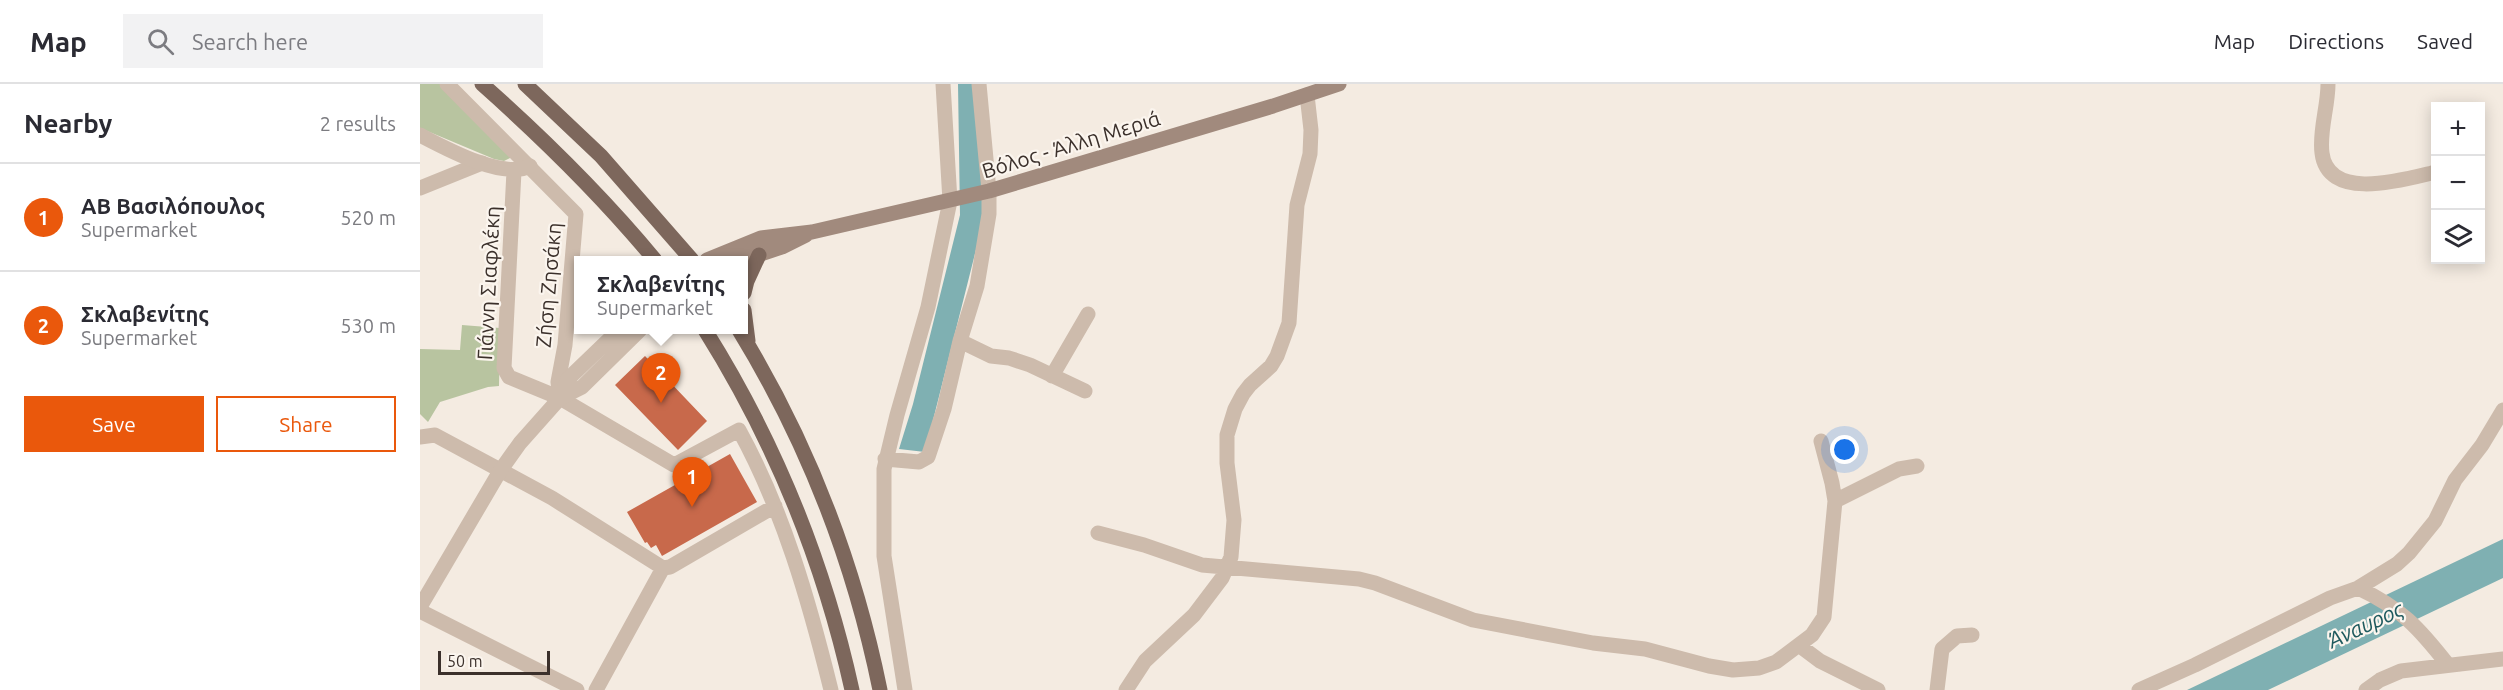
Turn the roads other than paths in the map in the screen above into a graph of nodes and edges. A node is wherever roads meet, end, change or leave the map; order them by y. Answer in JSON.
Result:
{"nodes":[{"id":1,"x":447,"y":84,"type":"edge"},
{"id":2,"x":482,"y":84,"type":"edge"},
{"id":3,"x":525,"y":84,"type":"edge"},
{"id":4,"x":943,"y":84,"type":"edge"},
{"id":5,"x":979,"y":84,"type":"edge"},
{"id":6,"x":1339,"y":84,"type":"edge"},
{"id":7,"x":2328,"y":84,"type":"edge"},
{"id":8,"x":1307,"y":95,"type":"junction"},
{"id":9,"x":420,"y":135,"type":"edge"},
{"id":10,"x":482,"y":163,"type":"junction"},
{"id":11,"x":530,"y":166,"type":"junction"},
{"id":12,"x":514,"y":171,"type":"junction"},
{"id":13,"x":2431,"y":173,"type":"edge"},
{"id":14,"x":420,"y":188,"type":"edge"},
{"id":15,"x":989,"y":191,"type":"junction"},
{"id":16,"x":950,"y":201,"type":"junction"},
{"id":17,"x":812,"y":232,"type":"junction"},
{"id":18,"x":759,"y":255,"type":"junction"},
{"id":19,"x":651,"y":256,"type":"edge"},
{"id":20,"x":688,"y":256,"type":"edge"},
{"id":21,"x":719,"y":256,"type":"edge"},
{"id":22,"x":748,"y":259,"type":"edge"},
{"id":23,"x":748,"y":279,"type":"edge"},
{"id":24,"x":1088,"y":314,"type":"dead end"},
{"id":25,"x":615,"y":334,"type":"edge"},
{"id":26,"x":636,"y":334,"type":"edge"},
{"id":27,"x":707,"y":334,"type":"edge"},
{"id":28,"x":741,"y":334,"type":"edge"},
{"id":29,"x":747,"y":334,"type":"edge"},
{"id":30,"x":960,"y":341,"type":"junction"},
{"id":31,"x":749,"y":347,"type":"junction"},
{"id":32,"x":1052,"y":376,"type":"junction"},
{"id":33,"x":1085,"y":391,"type":"dead end"},
{"id":34,"x":560,"y":398,"type":"junction"},
{"id":35,"x":2503,"y":411,"type":"edge"},
{"id":36,"x":424,"y":432,"type":"edge"},
{"id":37,"x":1821,"y":441,"type":"dead end"},
{"id":38,"x":885,"y":459,"type":"junction"},
{"id":39,"x":1917,"y":466,"type":"dead end"},
{"id":40,"x":500,"y":471,"type":"junction"},
{"id":41,"x":1834,"y":501,"type":"junction"},
{"id":42,"x":775,"y":506,"type":"junction"},
{"id":43,"x":1098,"y":532,"type":"dead end"},
{"id":44,"x":663,"y":568,"type":"junction"},
{"id":45,"x":1227,"y":568,"type":"junction"},
{"id":46,"x":2358,"y":588,"type":"junction"},
{"id":47,"x":420,"y":609,"type":"edge"},
{"id":48,"x":1972,"y":635,"type":"dead end"},
{"id":49,"x":1800,"y":646,"type":"junction"},
{"id":50,"x":2503,"y":659,"type":"edge"},
{"id":51,"x":2448,"y":665,"type":"junction"},
{"id":52,"x":577,"y":690,"type":"edge"},
{"id":53,"x":596,"y":690,"type":"edge"},
{"id":54,"x":831,"y":690,"type":"edge"},
{"id":55,"x":852,"y":690,"type":"edge"},
{"id":56,"x":880,"y":690,"type":"edge"},
{"id":57,"x":905,"y":690,"type":"edge"},
{"id":58,"x":1126,"y":690,"type":"edge"},
{"id":59,"x":1878,"y":690,"type":"edge"},
{"id":60,"x":1937,"y":690,"type":"edge"},
{"id":61,"x":2139,"y":690,"type":"edge"},
{"id":62,"x":2366,"y":690,"type":"edge"}],
"edges":[{"from":1,"to":11,"type":"street","name":"Ζήση Ζησάκη"},
{"from":2,"to":19,"type":"main road"},
{"from":3,"to":20,"type":"main road"},
{"from":4,"to":16,"type":"street"},
{"from":5,"to":15,"type":"street"},
{"from":6,"to":8,"type":"main road","name":"Βόλος - Άλλη Μεριά"},
{"from":7,"to":13,"type":"street"},
{"from":8,"to":15,"type":"main road","name":"Βόλος - Άλλη Μεριά"},
{"from":8,"to":45,"type":"street"},
{"from":9,"to":10,"type":"street"},
{"from":10,"to":12,"type":"street"},
{"from":10,"to":14,"type":"street"},
{"from":11,"to":12,"type":"street"},
{"from":11,"to":34,"type":"street","name":"Ζήση Ζησάκη"},
{"from":12,"to":34,"type":"street","name":"Γιάννη Σιαφλέκη"},
{"from":15,"to":16,"type":"main road","name":"Βόλος - Άλλη Μεριά"},
{"from":15,"to":30,"type":"street"},
{"from":16,"to":17,"type":"main road","name":"Βόλος - Άλλη Μεριά"},
{"from":16,"to":38,"type":"street"},
{"from":17,"to":18,"type":"main road","name":"Βόλος - Άλλη Μεριά"},
{"from":17,"to":21,"type":"main road","name":"Βόλος - Άλλη Μεριά"},
{"from":18,"to":22,"type":"main road","name":"Βόλος - Άλλη Μεριά"},
{"from":18,"to":23,"type":"main road"},
{"from":24,"to":32,"type":"street"},
{"from":25,"to":34,"type":"street"},
{"from":26,"to":34,"type":"street"},
{"from":27,"to":55,"type":"main road"},
{"from":28,"to":31,"type":"main road"},
{"from":29,"to":31,"type":"main road"},
{"from":30,"to":32,"type":"street"},
{"from":30,"to":38,"type":"street"},
{"from":31,"to":56,"type":"main road"},
{"from":32,"to":33,"type":"street"},
{"from":34,"to":40,"type":"street"},
{"from":34,"to":42,"type":"street","name":"Γιάννη Σιαφλέκη"},
{"from":35,"to":46,"type":"street"},
{"from":36,"to":40,"type":"street"},
{"from":37,"to":41,"type":"street"},
{"from":38,"to":57,"type":"street"},
{"from":39,"to":41,"type":"street"},
{"from":40,"to":44,"type":"street"},
{"from":40,"to":47,"type":"street"},
{"from":41,"to":49,"type":"street"},
{"from":42,"to":44,"type":"street"},
{"from":42,"to":54,"type":"street"},
{"from":43,"to":45,"type":"street"},
{"from":44,"to":53,"type":"street"},
{"from":45,"to":49,"type":"street"},
{"from":45,"to":58,"type":"street"},
{"from":46,"to":51,"type":"street"},
{"from":46,"to":61,"type":"street"},
{"from":47,"to":52,"type":"street"},
{"from":48,"to":60,"type":"street"},
{"from":49,"to":59,"type":"street"},
{"from":50,"to":51,"type":"street"},
{"from":51,"to":62,"type":"street"}]}
